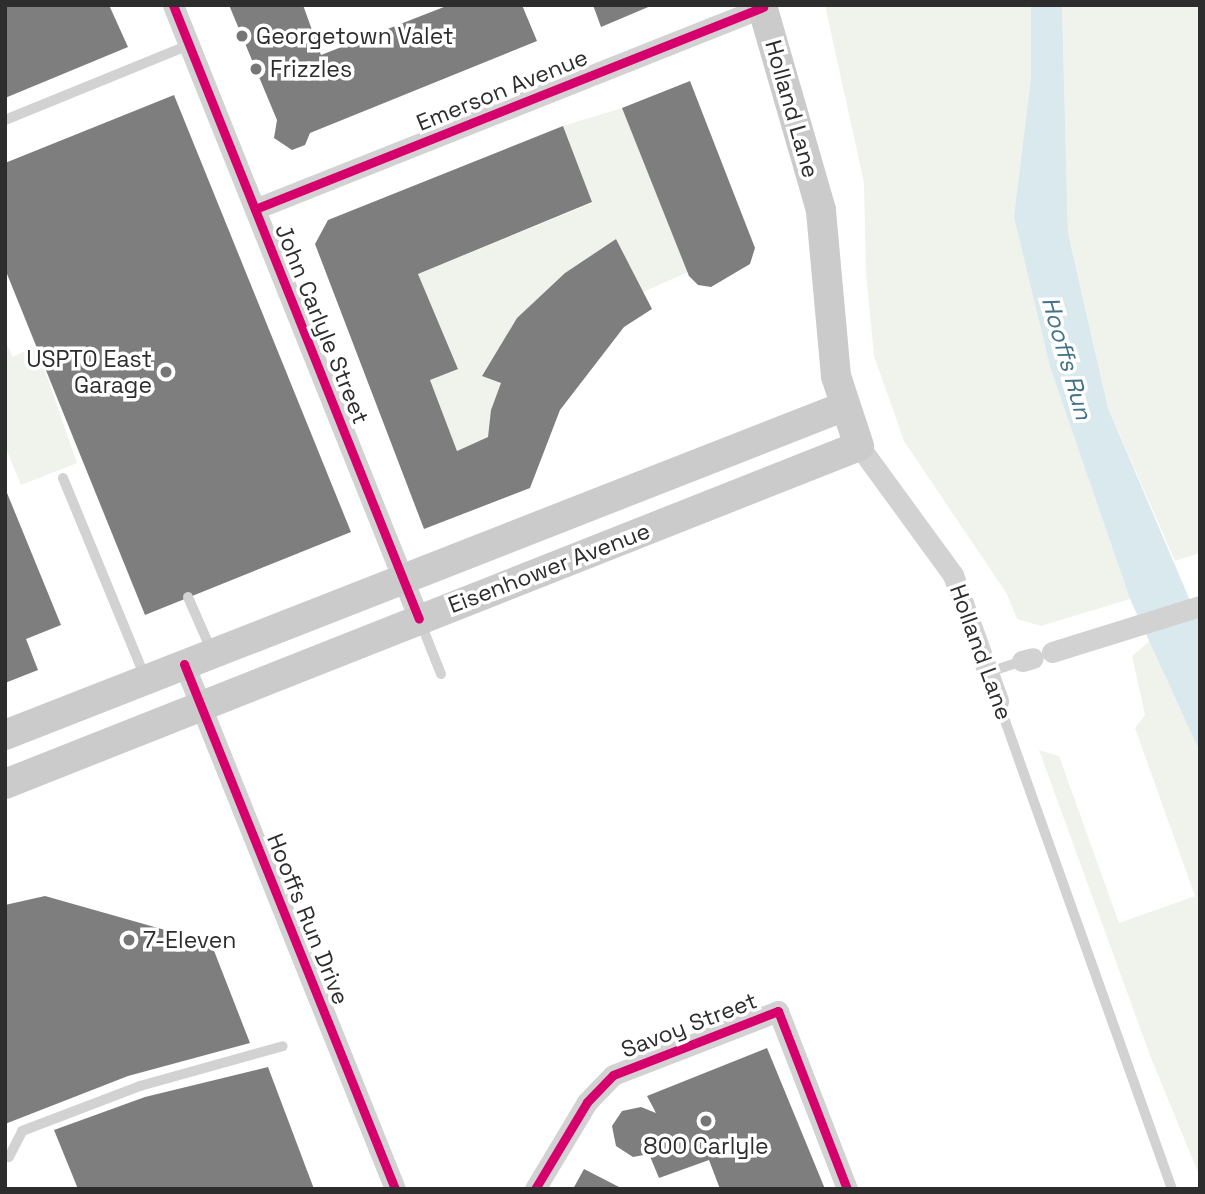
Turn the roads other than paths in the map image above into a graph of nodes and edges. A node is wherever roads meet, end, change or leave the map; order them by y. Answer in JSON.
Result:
{"nodes":[{"id":1,"x":173,"y":5,"type":"edge"},
{"id":2,"x":763,"y":6,"type":"edge"},
{"id":3,"x":189,"y":45,"type":"junction"},
{"id":4,"x":5,"y":120,"type":"edge"},
{"id":5,"x":255,"y":209,"type":"junction"},
{"id":6,"x":844,"y":407,"type":"junction"},
{"id":7,"x":859,"y":446,"type":"junction"},
{"id":8,"x":63,"y":478,"type":"dead end"},
{"id":9,"x":402,"y":578,"type":"junction"},
{"id":10,"x":188,"y":597,"type":"dead end"},
{"id":11,"x":1200,"y":606,"type":"edge"},
{"id":12,"x":419,"y":619,"type":"junction"},
{"id":13,"x":212,"y":653,"type":"junction"},
{"id":14,"x":1036,"y":657,"type":"joint"},
{"id":15,"x":184,"y":664,"type":"junction"},
{"id":16,"x":989,"y":672,"type":"junction"},
{"id":17,"x":441,"y":674,"type":"dead end"},
{"id":18,"x":146,"y":679,"type":"junction"},
{"id":19,"x":998,"y":701,"type":"joint"},
{"id":20,"x":200,"y":704,"type":"junction"},
{"id":21,"x":5,"y":735,"type":"edge"},
{"id":22,"x":5,"y":784,"type":"edge"},
{"id":23,"x":283,"y":1046,"type":"dead end"},
{"id":24,"x":9,"y":1157,"type":"dead end"},
{"id":25,"x":395,"y":1189,"type":"edge"},
{"id":26,"x":535,"y":1189,"type":"edge"},
{"id":27,"x":847,"y":1189,"type":"edge"},
{"id":28,"x":1172,"y":1189,"type":"edge"}],
"edges":[{"from":1,"to":3,"type":"street","name":"John Carlyle Street"},
{"from":2,"to":5,"type":"street","name":"Emerson Avenue"},
{"from":2,"to":6,"type":"main road","name":"Holland Lane"},
{"from":3,"to":4,"type":"lane"},
{"from":3,"to":5,"type":"street","name":"John Carlyle Street"},
{"from":5,"to":9,"type":"street","name":"John Carlyle Street"},
{"from":6,"to":7,"type":"main road","name":"Holland Lane"},
{"from":6,"to":9,"type":"main road","name":"Eisenhower Avenue"},
{"from":7,"to":12,"type":"main road","name":"Eisenhower Avenue"},
{"from":7,"to":16,"type":"street","name":"Holland Lane"},
{"from":8,"to":18,"type":"lane"},
{"from":9,"to":12,"type":"street","name":"John Carlyle Street"},
{"from":9,"to":13,"type":"main road","name":"Eisenhower Avenue"},
{"from":10,"to":13,"type":"lane"},
{"from":11,"to":14,"type":"street"},
{"from":12,"to":17,"type":"lane"},
{"from":12,"to":20,"type":"main road","name":"Eisenhower Avenue"},
{"from":13,"to":15,"type":"main road","name":"Eisenhower Avenue"},
{"from":14,"to":16,"type":"lane"},
{"from":15,"to":18,"type":"main road","name":"Eisenhower Avenue"},
{"from":15,"to":20,"type":"street","name":"Hooffs Run Drive"},
{"from":16,"to":19,"type":"street","name":"Holland Lane"},
{"from":18,"to":21,"type":"main road","name":"Eisenhower Avenue"},
{"from":19,"to":28,"type":"lane","name":"Holland Lane"},
{"from":20,"to":22,"type":"main road","name":"Eisenhower Avenue"},
{"from":20,"to":25,"type":"street","name":"Hooffs Run Drive"},
{"from":23,"to":24,"type":"lane"},
{"from":26,"to":27,"type":"street","name":"Savoy Street"}]}
